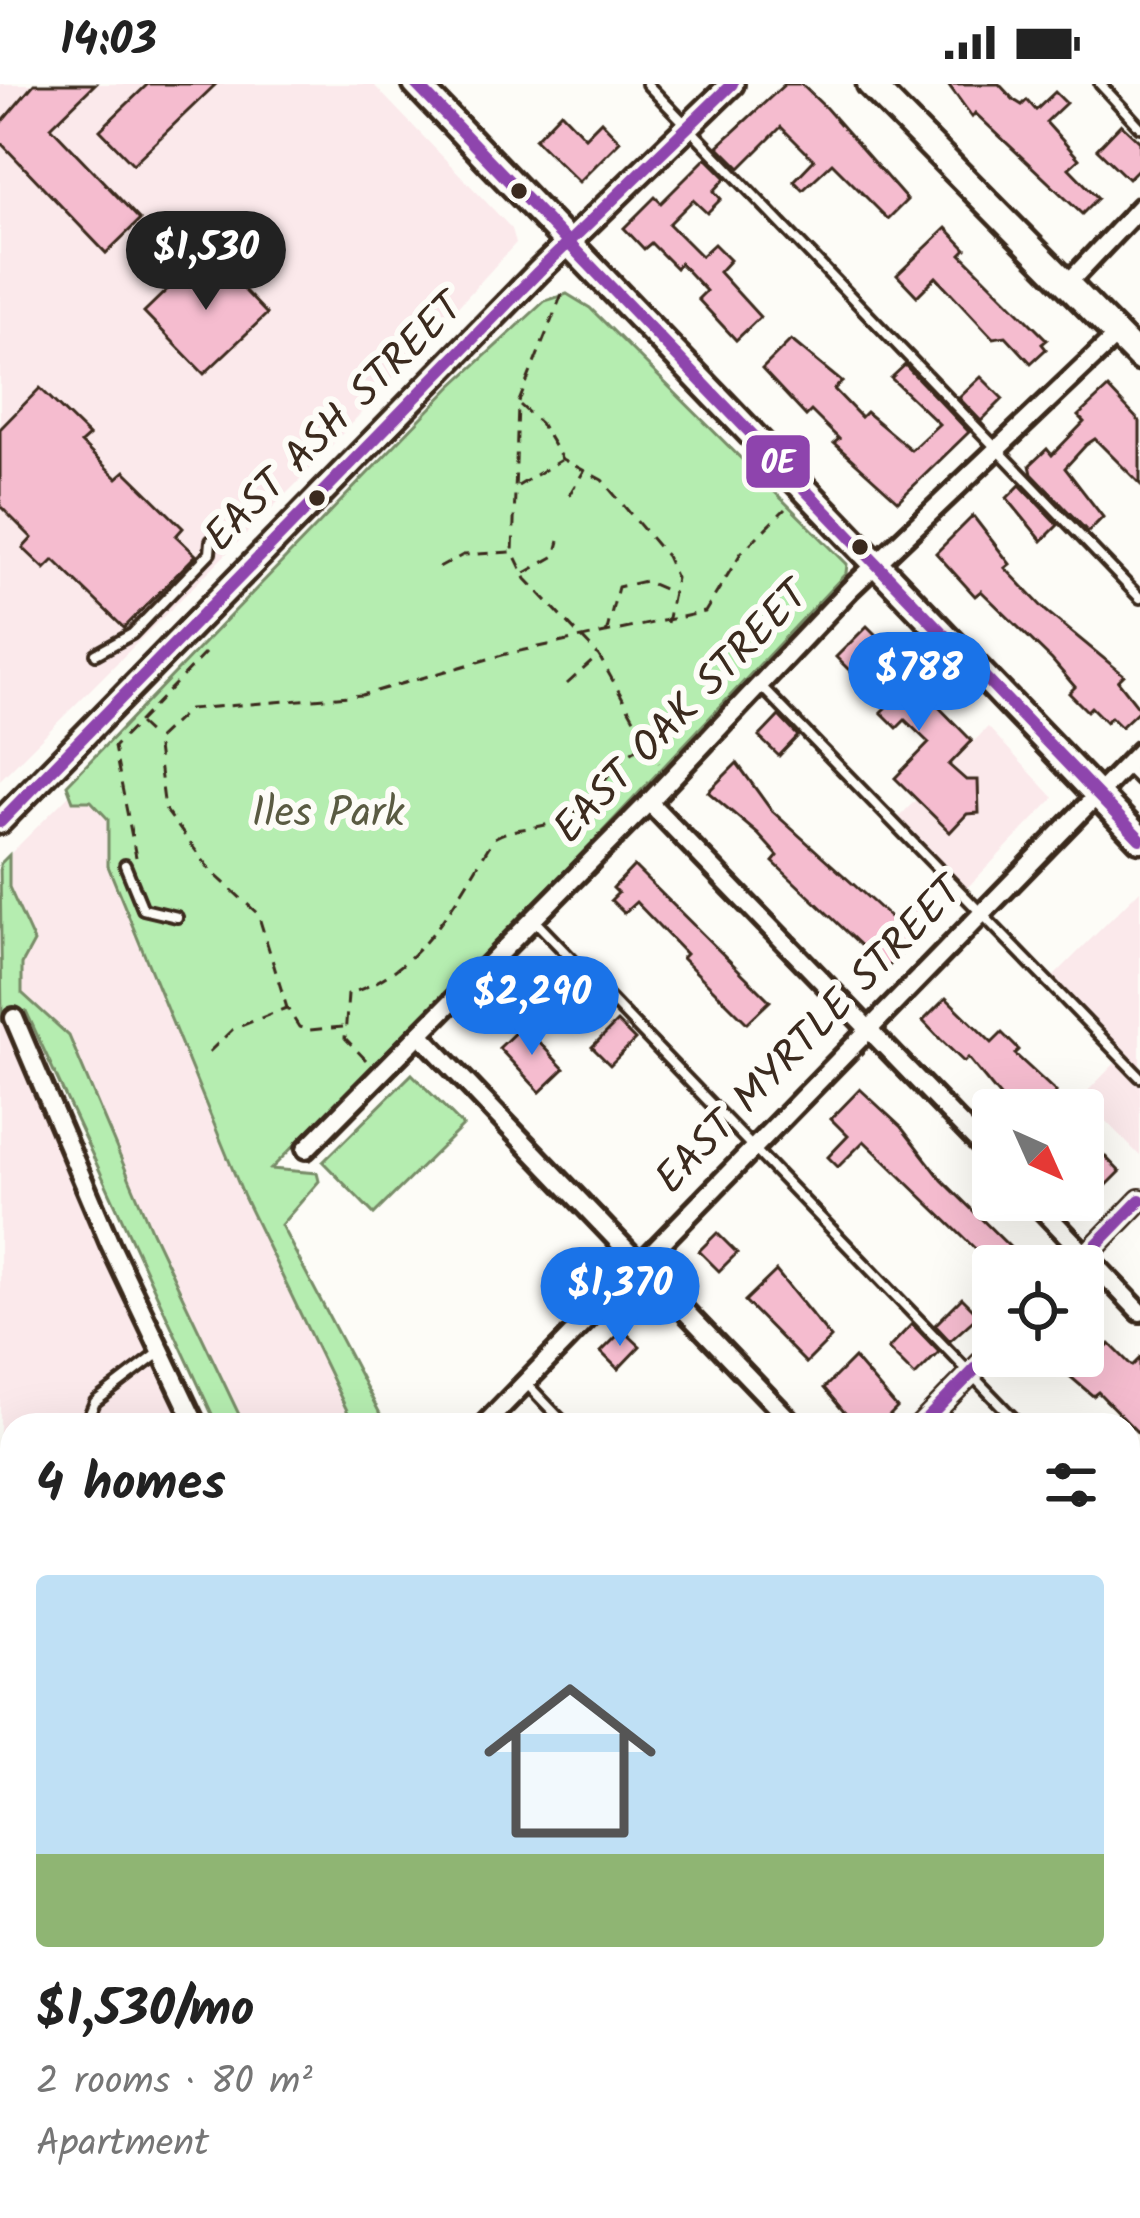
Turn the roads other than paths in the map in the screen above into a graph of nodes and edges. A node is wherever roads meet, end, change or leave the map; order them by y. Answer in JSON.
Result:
{"nodes":[{"id":1,"x":416,"y":84,"type":"edge"},
{"id":2,"x":647,"y":84,"type":"edge"},
{"id":3,"x":732,"y":84,"type":"edge"},
{"id":4,"x":870,"y":84,"type":"edge"},
{"id":5,"x":1100,"y":84,"type":"edge"},
{"id":6,"x":687,"y":127,"type":"junction"},
{"id":7,"x":1140,"y":127,"type":"edge"},
{"id":8,"x":1140,"y":207,"type":"edge"},
{"id":9,"x":568,"y":242,"type":"junction"},
{"id":10,"x":1068,"y":283,"type":"junction"},
{"id":11,"x":1118,"y":335,"type":"junction"},
{"id":12,"x":1140,"y":358,"type":"edge"},
{"id":13,"x":995,"y":451,"type":"junction"},
{"id":14,"x":211,"y":541,"type":"dead end"},
{"id":15,"x":877,"y":564,"type":"junction"},
{"id":16,"x":1140,"y":598,"type":"edge"},
{"id":17,"x":96,"y":654,"type":"dead end"},
{"id":18,"x":760,"y":685,"type":"junction"},
{"id":19,"x":1140,"y":751,"type":"edge"},
{"id":20,"x":1125,"y":766,"type":"junction"},
{"id":21,"x":1140,"y":781,"type":"edge"},
{"id":22,"x":1096,"y":794,"type":"junction"},
{"id":23,"x":649,"y":802,"type":"junction"},
{"id":24,"x":0,"y":822,"type":"edge"},
{"id":25,"x":1140,"y":839,"type":"edge"},
{"id":26,"x":125,"y":865,"type":"dead end"},
{"id":27,"x":980,"y":912,"type":"junction"},
{"id":28,"x":177,"y":917,"type":"dead end"},
{"id":29,"x":533,"y":920,"type":"junction"},
{"id":30,"x":14,"y":1018,"type":"dead end"},
{"id":31,"x":867,"y":1028,"type":"junction"},
{"id":32,"x":420,"y":1034,"type":"junction"},
{"id":33,"x":1140,"y":1077,"type":"edge"},
{"id":34,"x":972,"y":1136,"type":"edge"},
{"id":35,"x":754,"y":1147,"type":"junction"},
{"id":36,"x":306,"y":1149,"type":"dead end"},
{"id":37,"x":1140,"y":1201,"type":"edge"},
{"id":38,"x":1050,"y":1221,"type":"edge"},
{"id":39,"x":1069,"y":1245,"type":"edge"},
{"id":40,"x":1097,"y":1245,"type":"edge"},
{"id":41,"x":640,"y":1264,"type":"junction"},
{"id":42,"x":1104,"y":1280,"type":"edge"},
{"id":43,"x":1140,"y":1312,"type":"edge"},
{"id":44,"x":159,"y":1353,"type":"junction"},
{"id":45,"x":972,"y":1373,"type":"joint"},
{"id":46,"x":976,"y":1377,"type":"edge"},
{"id":47,"x":525,"y":1382,"type":"junction"},
{"id":48,"x":90,"y":1413,"type":"edge"},
{"id":49,"x":190,"y":1413,"type":"edge"},
{"id":50,"x":495,"y":1413,"type":"edge"},
{"id":51,"x":555,"y":1413,"type":"edge"},
{"id":52,"x":783,"y":1413,"type":"edge"},
{"id":53,"x":933,"y":1413,"type":"edge"},
{"id":54,"x":1010,"y":1413,"type":"edge"}],
"edges":[{"from":1,"to":9,"type":"main road"},
{"from":2,"to":6,"type":"lane"},
{"from":3,"to":6,"type":"street","name":"EAST ASH STREET"},
{"from":4,"to":10,"type":"main road"},
{"from":5,"to":7,"type":"lane"},
{"from":6,"to":9,"type":"street","name":"EAST ASH STREET"},
{"from":6,"to":13,"type":"lane"},
{"from":8,"to":10,"type":"street"},
{"from":9,"to":15,"type":"main road"},
{"from":9,"to":24,"type":"street","name":"EAST ASH STREET"},
{"from":10,"to":11,"type":"main road"},
{"from":11,"to":12,"type":"main road"},
{"from":11,"to":13,"type":"street","name":"EAST OAK STREET"},
{"from":13,"to":15,"type":"street","name":"EAST OAK STREET"},
{"from":13,"to":16,"type":"lane"},
{"from":14,"to":17,"type":"lane"},
{"from":15,"to":18,"type":"street","name":"EAST OAK STREET"},
{"from":15,"to":22,"type":"main road"},
{"from":18,"to":23,"type":"street","name":"EAST OAK STREET"},
{"from":18,"to":27,"type":"lane"},
{"from":19,"to":20,"type":"street","name":"EAST MYRTLE STREET"},
{"from":20,"to":21,"type":"lane"},
{"from":20,"to":22,"type":"street","name":"EAST MYRTLE STREET"},
{"from":22,"to":25,"type":"main road"},
{"from":22,"to":27,"type":"street","name":"EAST MYRTLE STREET"},
{"from":23,"to":29,"type":"street","name":"EAST OAK STREET"},
{"from":23,"to":31,"type":"street"},
{"from":26,"to":28,"type":"lane"},
{"from":27,"to":31,"type":"street","name":"EAST MYRTLE STREET"},
{"from":27,"to":33,"type":"lane"},
{"from":29,"to":32,"type":"street","name":"EAST OAK STREET"},
{"from":29,"to":35,"type":"lane"},
{"from":30,"to":44,"type":"street"},
{"from":31,"to":34,"type":"street"},
{"from":31,"to":35,"type":"street","name":"EAST MYRTLE STREET"},
{"from":32,"to":36,"type":"street","name":"EAST OAK STREET"},
{"from":32,"to":41,"type":"street"},
{"from":35,"to":41,"type":"street","name":"EAST MYRTLE STREET"},
{"from":35,"to":45,"type":"lane"},
{"from":37,"to":40,"type":"street"},
{"from":38,"to":39,"type":"street"},
{"from":41,"to":47,"type":"street","name":"EAST MYRTLE STREET"},
{"from":41,"to":52,"type":"street"},
{"from":42,"to":43,"type":"street"},
{"from":44,"to":48,"type":"lane"},
{"from":44,"to":49,"type":"street"},
{"from":45,"to":53,"type":"street"},
{"from":46,"to":54,"type":"lane"},
{"from":47,"to":50,"type":"street","name":"EAST MYRTLE STREET"},
{"from":47,"to":51,"type":"lane"}]}
